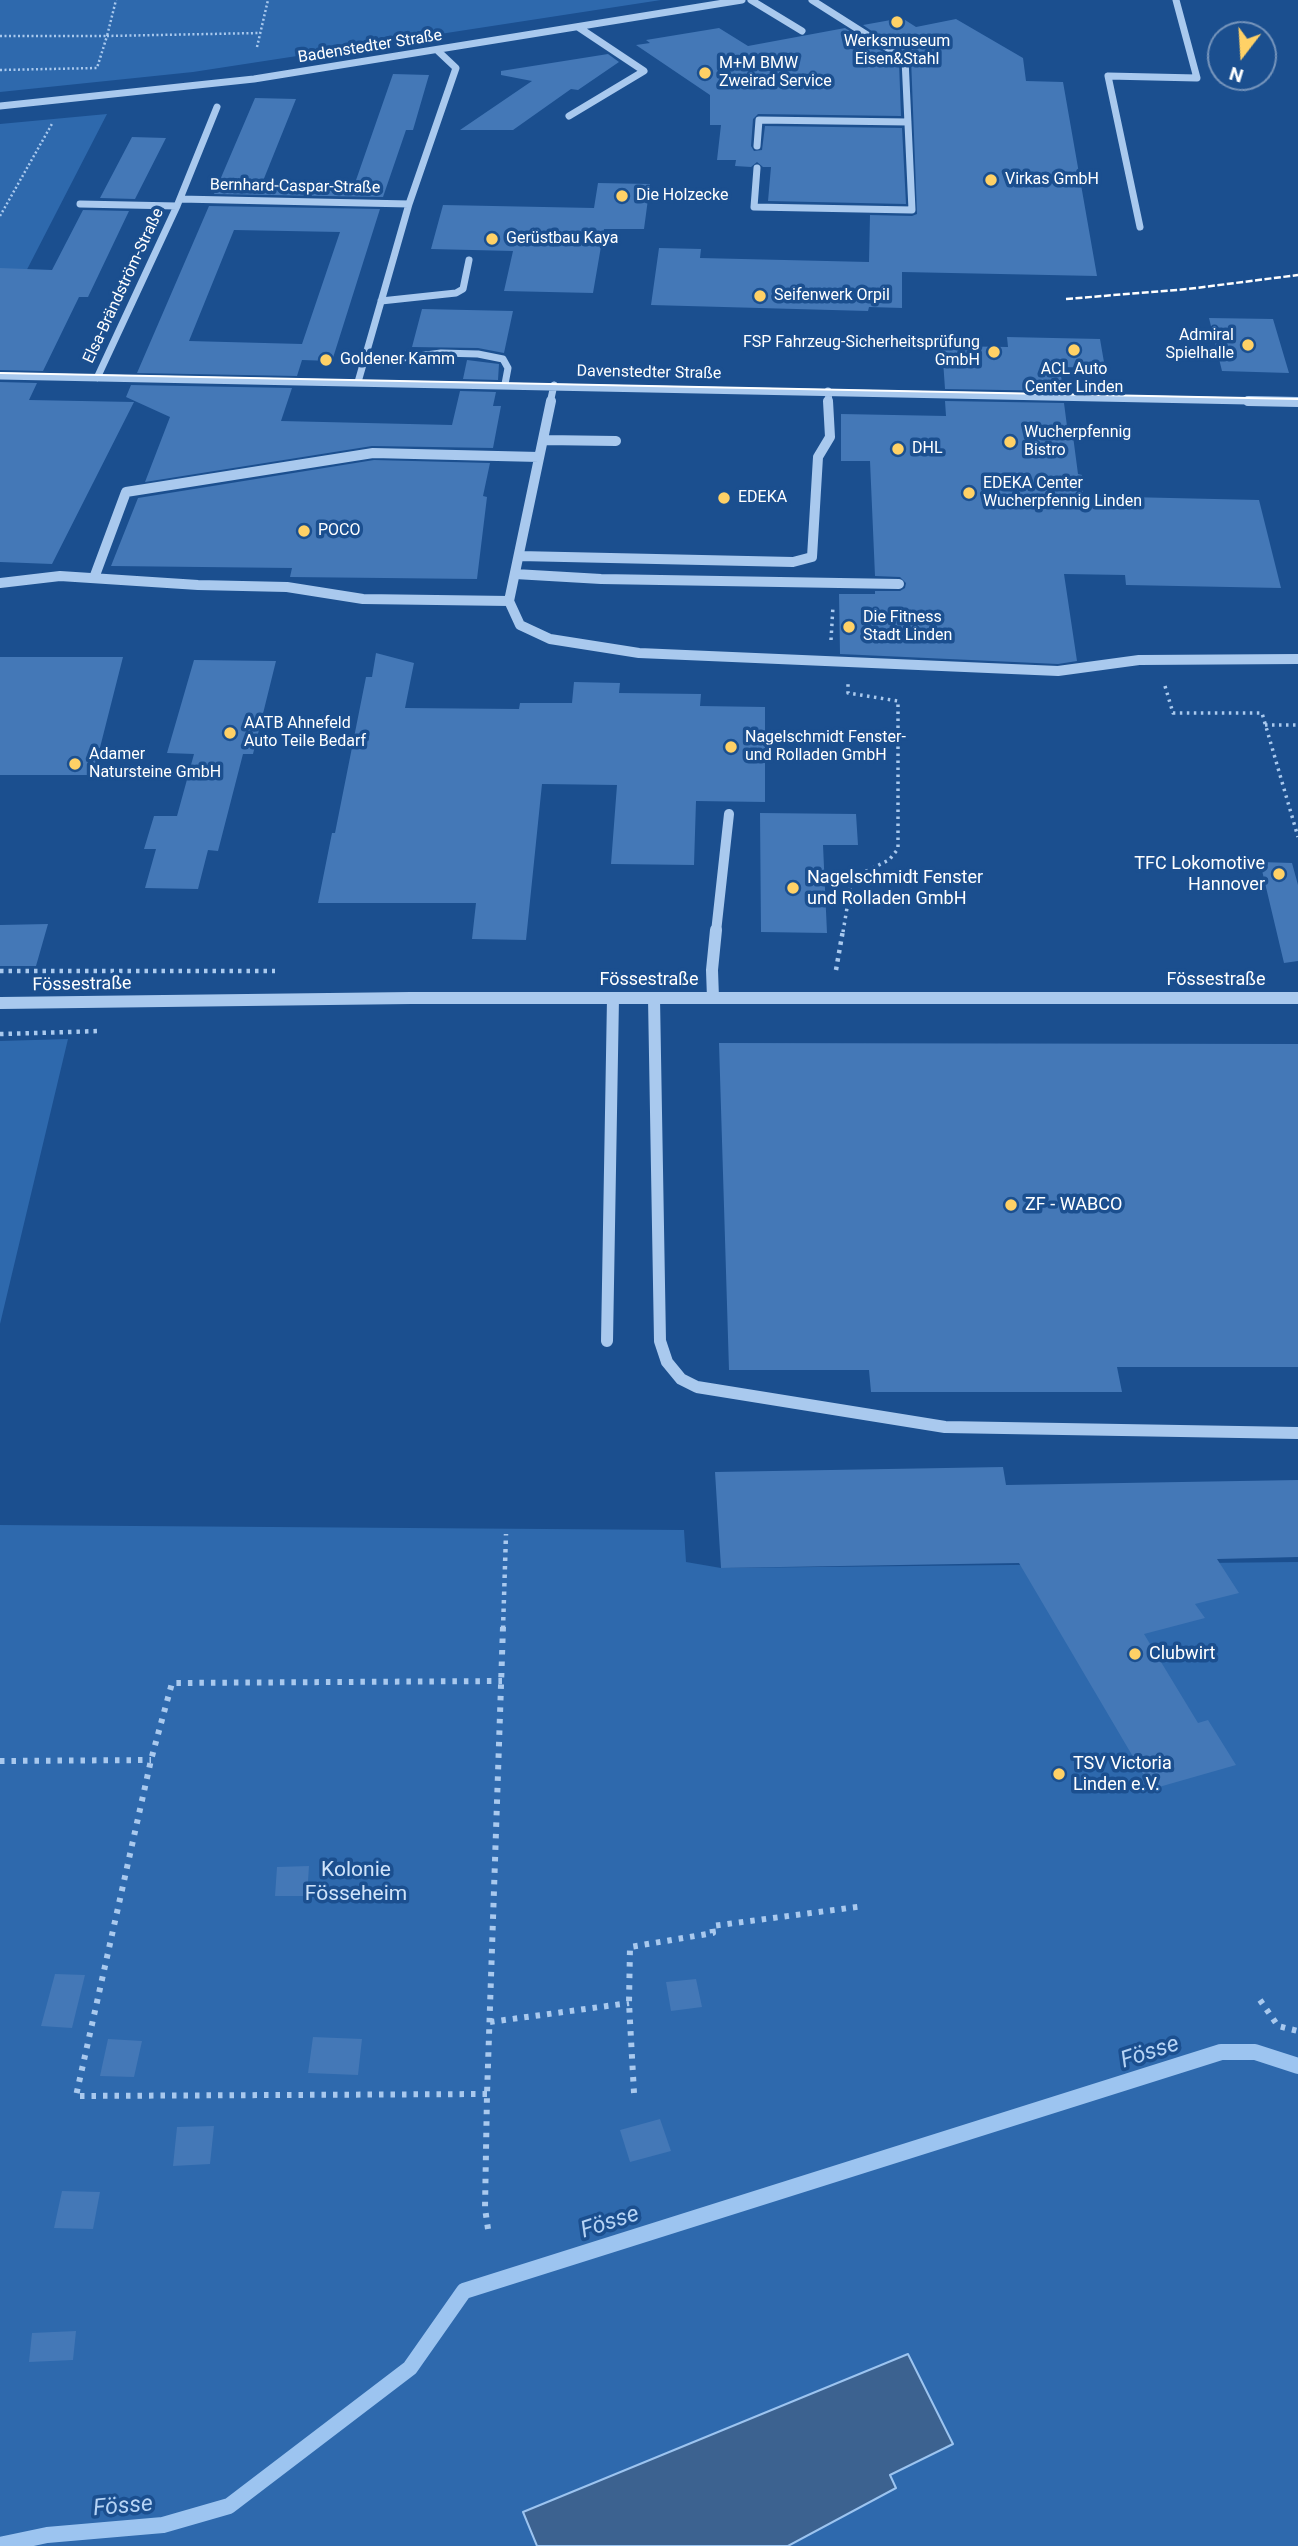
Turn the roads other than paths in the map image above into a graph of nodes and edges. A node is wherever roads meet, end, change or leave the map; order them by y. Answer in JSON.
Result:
{"nodes":[{"id":1,"x":742,"y":0,"type":"edge"},
{"id":2,"x":751,"y":0,"type":"edge"},
{"id":3,"x":812,"y":0,"type":"edge"},
{"id":4,"x":1176,"y":0,"type":"edge"},
{"id":5,"x":578,"y":27,"type":"junction"},
{"id":6,"x":802,"y":31,"type":"dead end"},
{"id":7,"x":438,"y":51,"type":"junction"},
{"id":8,"x":0,"y":106,"type":"edge"},
{"id":9,"x":217,"y":107,"type":"dead end"},
{"id":10,"x":569,"y":116,"type":"dead end"},
{"id":11,"x":908,"y":122,"type":"junction"},
{"id":12,"x":757,"y":146,"type":"dead end"},
{"id":13,"x":757,"y":168,"type":"dead end"},
{"id":14,"x":178,"y":203,"type":"junction"},
{"id":15,"x":80,"y":204,"type":"dead end"},
{"id":16,"x":409,"y":204,"type":"junction"},
{"id":17,"x":1140,"y":227,"type":"dead end"},
{"id":18,"x":469,"y":260,"type":"dead end"},
{"id":19,"x":382,"y":301,"type":"junction"},
{"id":20,"x":365,"y":358,"type":"junction"},
{"id":21,"x":0,"y":376,"type":"edge"},
{"id":22,"x":97,"y":378,"type":"junction"},
{"id":23,"x":358,"y":382,"type":"junction"},
{"id":24,"x":505,"y":384,"type":"junction"},
{"id":25,"x":554,"y":385,"type":"junction"},
{"id":26,"x":828,"y":391,"type":"junction"},
{"id":27,"x":1298,"y":401,"type":"edge"},
{"id":28,"x":544,"y":440,"type":"junction"},
{"id":29,"x":615,"y":441,"type":"dead end"},
{"id":30,"x":420,"y":455,"type":"joint"},
{"id":31,"x":539,"y":457,"type":"junction"},
{"id":32,"x":519,"y":556,"type":"junction"},
{"id":33,"x":515,"y":574,"type":"junction"},
{"id":34,"x":94,"y":578,"type":"junction"},
{"id":35,"x":0,"y":583,"type":"edge"},
{"id":36,"x":899,"y":584,"type":"dead end"},
{"id":37,"x":509,"y":601,"type":"junction"},
{"id":38,"x":1298,"y":659,"type":"edge"},
{"id":39,"x":729,"y":814,"type":"dead end"},
{"id":40,"x":614,"y":998,"type":"junction"},
{"id":41,"x":654,"y":998,"type":"junction"},
{"id":42,"x":713,"y":998,"type":"junction"},
{"id":43,"x":1298,"y":998,"type":"edge"},
{"id":44,"x":0,"y":1003,"type":"edge"},
{"id":45,"x":607,"y":1341,"type":"dead end"},
{"id":46,"x":1298,"y":1433,"type":"edge"}],
"edges":[{"from":1,"to":5,"type":"street","name":"Badenstedter Straße"},
{"from":2,"to":6,"type":"street"},
{"from":3,"to":11,"type":"street"},
{"from":4,"to":17,"type":"street"},
{"from":5,"to":7,"type":"street","name":"Badenstedter Straße"},
{"from":5,"to":10,"type":"street"},
{"from":7,"to":8,"type":"street","name":"Badenstedter Straße"},
{"from":7,"to":16,"type":"street"},
{"from":9,"to":14,"type":"street","name":"Elsa-Brändström-Straße"},
{"from":11,"to":12,"type":"street"},
{"from":11,"to":13,"type":"street"},
{"from":14,"to":15,"type":"street","name":"Elsa-Brändström-Straße"},
{"from":14,"to":16,"type":"street","name":"Bernhard-Caspar-Straße"},
{"from":14,"to":22,"type":"street","name":"Elsa-Brändström-Straße"},
{"from":16,"to":19,"type":"street"},
{"from":18,"to":19,"type":"street"},
{"from":19,"to":20,"type":"street"},
{"from":20,"to":23,"type":"street"},
{"from":20,"to":24,"type":"street"},
{"from":21,"to":22,"type":"street","name":"Davenstedter Straße"},
{"from":22,"to":23,"type":"street","name":"Davenstedter Straße"},
{"from":23,"to":24,"type":"street","name":"Davenstedter Straße"},
{"from":24,"to":25,"type":"street","name":"Davenstedter Straße"},
{"from":25,"to":26,"type":"street","name":"Davenstedter Straße"},
{"from":25,"to":28,"type":"lane"},
{"from":26,"to":27,"type":"street","name":"Davenstedter Straße"},
{"from":26,"to":32,"type":"street"},
{"from":28,"to":29,"type":"street"},
{"from":28,"to":31,"type":"lane"},
{"from":30,"to":31,"type":"lane"},
{"from":30,"to":34,"type":"street"},
{"from":31,"to":32,"type":"lane"},
{"from":32,"to":33,"type":"lane"},
{"from":33,"to":36,"type":"street"},
{"from":33,"to":37,"type":"lane"},
{"from":34,"to":35,"type":"street"},
{"from":34,"to":37,"type":"street"},
{"from":37,"to":38,"type":"street"},
{"from":39,"to":42,"type":"street"},
{"from":40,"to":41,"type":"street","name":"Fössestraße"},
{"from":40,"to":44,"type":"street","name":"Fössestraße"},
{"from":40,"to":45,"type":"street"},
{"from":41,"to":42,"type":"street","name":"Fössestraße"},
{"from":41,"to":46,"type":"street"},
{"from":42,"to":43,"type":"street","name":"Fössestraße"}]}
